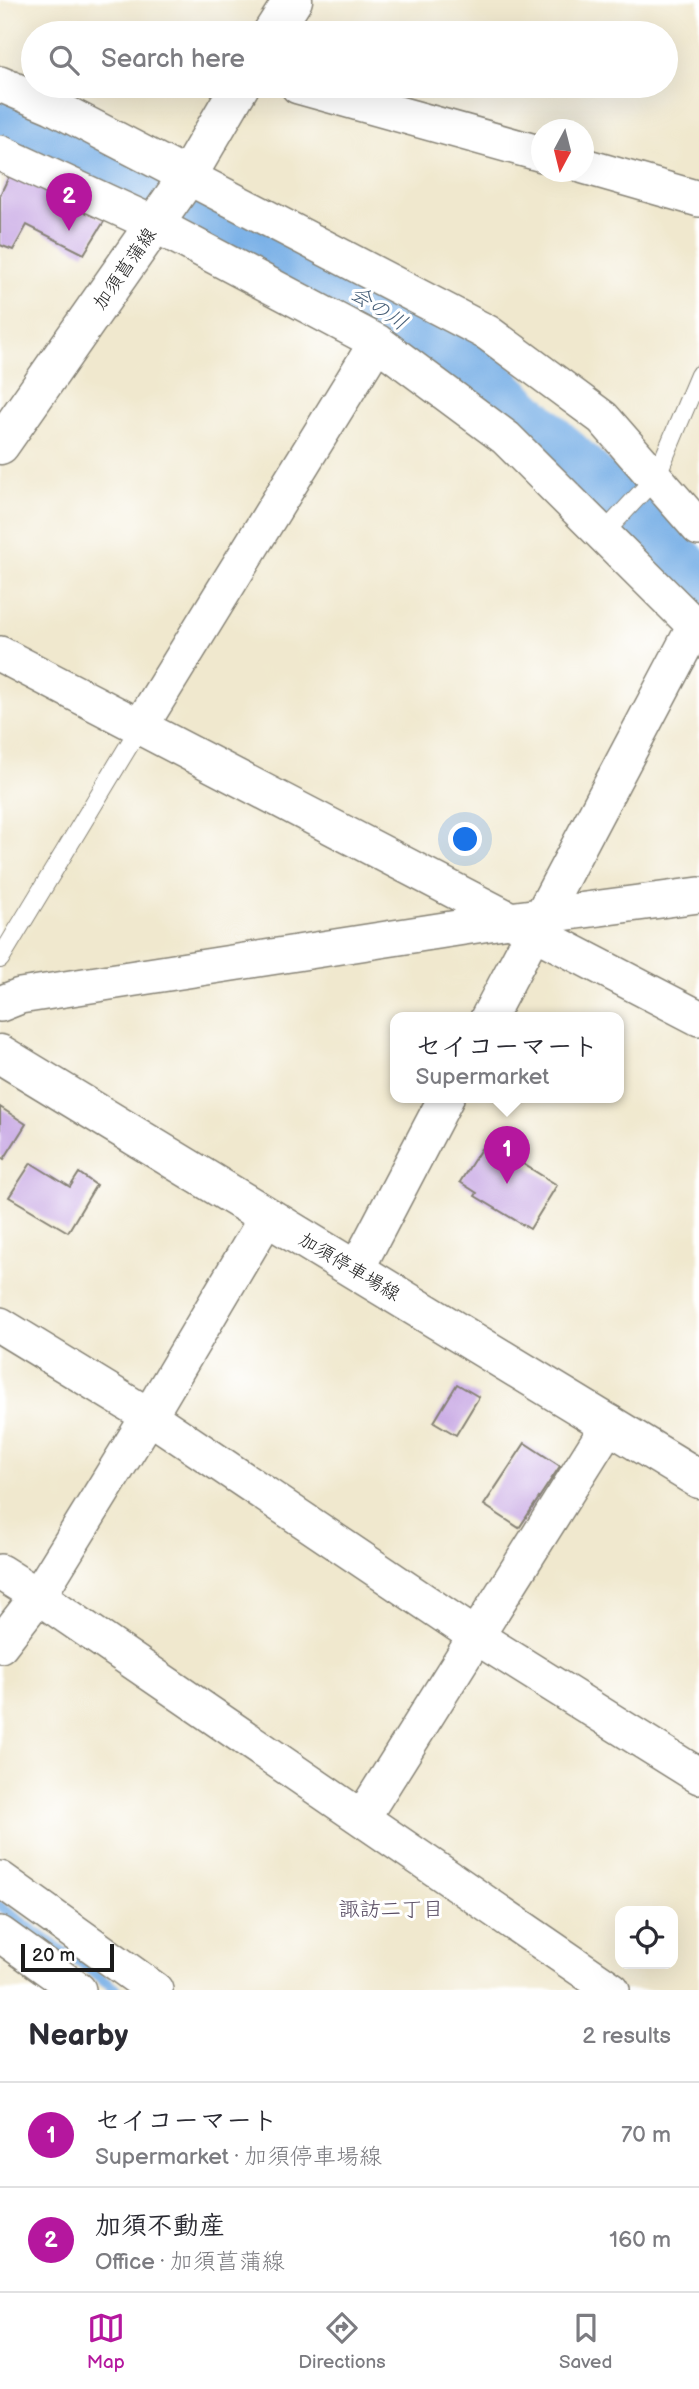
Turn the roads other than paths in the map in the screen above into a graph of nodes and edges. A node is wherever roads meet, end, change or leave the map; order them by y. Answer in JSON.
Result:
{"nodes":[{"id":1,"x":293,"y":0,"type":"edge"},
{"id":2,"x":280,"y":21,"type":"edge"},
{"id":3,"x":0,"y":84,"type":"edge"},
{"id":4,"x":21,"y":93,"type":"edge"},
{"id":5,"x":33,"y":98,"type":"edge"},
{"id":6,"x":233,"y":98,"type":"edge"},
{"id":7,"x":340,"y":98,"type":"edge"},
{"id":8,"x":531,"y":152,"type":"edge"},
{"id":9,"x":0,"y":153,"type":"edge"},
{"id":10,"x":594,"y":169,"type":"edge"},
{"id":11,"x":186,"y":179,"type":"junction"},
{"id":12,"x":699,"y":199,"type":"edge"},
{"id":13,"x":157,"y":220,"type":"junction"},
{"id":14,"x":377,"y":342,"type":"junction"},
{"id":15,"x":699,"y":375,"type":"edge"},
{"id":16,"x":0,"y":445,"type":"edge"},
{"id":17,"x":656,"y":477,"type":"junction"},
{"id":18,"x":699,"y":528,"type":"edge"},
{"id":19,"x":603,"y":534,"type":"junction"},
{"id":20,"x":697,"y":628,"type":"edge"},
{"id":21,"x":0,"y":654,"type":"edge"},
{"id":22,"x":140,"y":727,"type":"junction"},
{"id":23,"x":699,"y":895,"type":"edge"},
{"id":24,"x":528,"y":922,"type":"junction"},
{"id":25,"x":0,"y":959,"type":"edge"},
{"id":26,"x":0,"y":1004,"type":"edge"},
{"id":27,"x":490,"y":1012,"type":"edge"},
{"id":28,"x":699,"y":1018,"type":"edge"},
{"id":29,"x":0,"y":1055,"type":"edge"},
{"id":30,"x":443,"y":1103,"type":"edge"},
{"id":31,"x":267,"y":1217,"type":"junction"},
{"id":32,"x":356,"y":1270,"type":"junction"},
{"id":33,"x":0,"y":1325,"type":"edge"},
{"id":34,"x":149,"y":1416,"type":"junction"},
{"id":35,"x":610,"y":1423,"type":"junction"},
{"id":36,"x":699,"y":1479,"type":"edge"},
{"id":37,"x":0,"y":1572,"type":"edge"},
{"id":38,"x":38,"y":1596,"type":"junction"},
{"id":39,"x":477,"y":1637,"type":"junction"},
{"id":40,"x":0,"y":1645,"type":"edge"},
{"id":41,"x":699,"y":1776,"type":"edge"},
{"id":42,"x":362,"y":1818,"type":"junction"},
{"id":43,"x":0,"y":1879,"type":"edge"},
{"id":44,"x":0,"y":1934,"type":"edge"},
{"id":45,"x":78,"y":1990,"type":"edge"},
{"id":46,"x":155,"y":1990,"type":"edge"},
{"id":47,"x":612,"y":1990,"type":"edge"}],
"edges":[{"from":1,"to":2,"type":"main road"},
{"from":3,"to":4,"type":"street"},
{"from":5,"to":11,"type":"street"},
{"from":6,"to":11,"type":"main road","name":"加須菖蒲線"},
{"from":7,"to":8,"type":"street"},
{"from":9,"to":13,"type":"street"},
{"from":10,"to":12,"type":"street"},
{"from":11,"to":13,"type":"main road","name":"加須菖蒲線"},
{"from":11,"to":17,"type":"street"},
{"from":13,"to":14,"type":"street"},
{"from":13,"to":16,"type":"main road","name":"加須菖蒲線"},
{"from":14,"to":19,"type":"street"},
{"from":14,"to":22,"type":"street"},
{"from":15,"to":17,"type":"lane"},
{"from":17,"to":18,"type":"street"},
{"from":17,"to":19,"type":"lane"},
{"from":19,"to":20,"type":"street"},
{"from":20,"to":24,"type":"street"},
{"from":21,"to":22,"type":"street"},
{"from":22,"to":24,"type":"street"},
{"from":22,"to":25,"type":"lane"},
{"from":23,"to":24,"type":"street"},
{"from":24,"to":26,"type":"street"},
{"from":24,"to":27,"type":"street"},
{"from":24,"to":28,"type":"street"},
{"from":29,"to":31,"type":"main road","name":"加須停車場線"},
{"from":30,"to":32,"type":"street"},
{"from":31,"to":32,"type":"main road","name":"加須停車場線"},
{"from":31,"to":34,"type":"street"},
{"from":32,"to":35,"type":"main road","name":"加須停車場線"},
{"from":33,"to":34,"type":"street"},
{"from":34,"to":38,"type":"street"},
{"from":34,"to":39,"type":"street"},
{"from":35,"to":36,"type":"main road","name":"加須停車場線"},
{"from":35,"to":39,"type":"street"},
{"from":37,"to":38,"type":"street"},
{"from":38,"to":40,"type":"street"},
{"from":38,"to":42,"type":"street"},
{"from":39,"to":41,"type":"street"},
{"from":39,"to":42,"type":"street"},
{"from":42,"to":47,"type":"street"},
{"from":43,"to":46,"type":"street"},
{"from":44,"to":45,"type":"street"}]}
